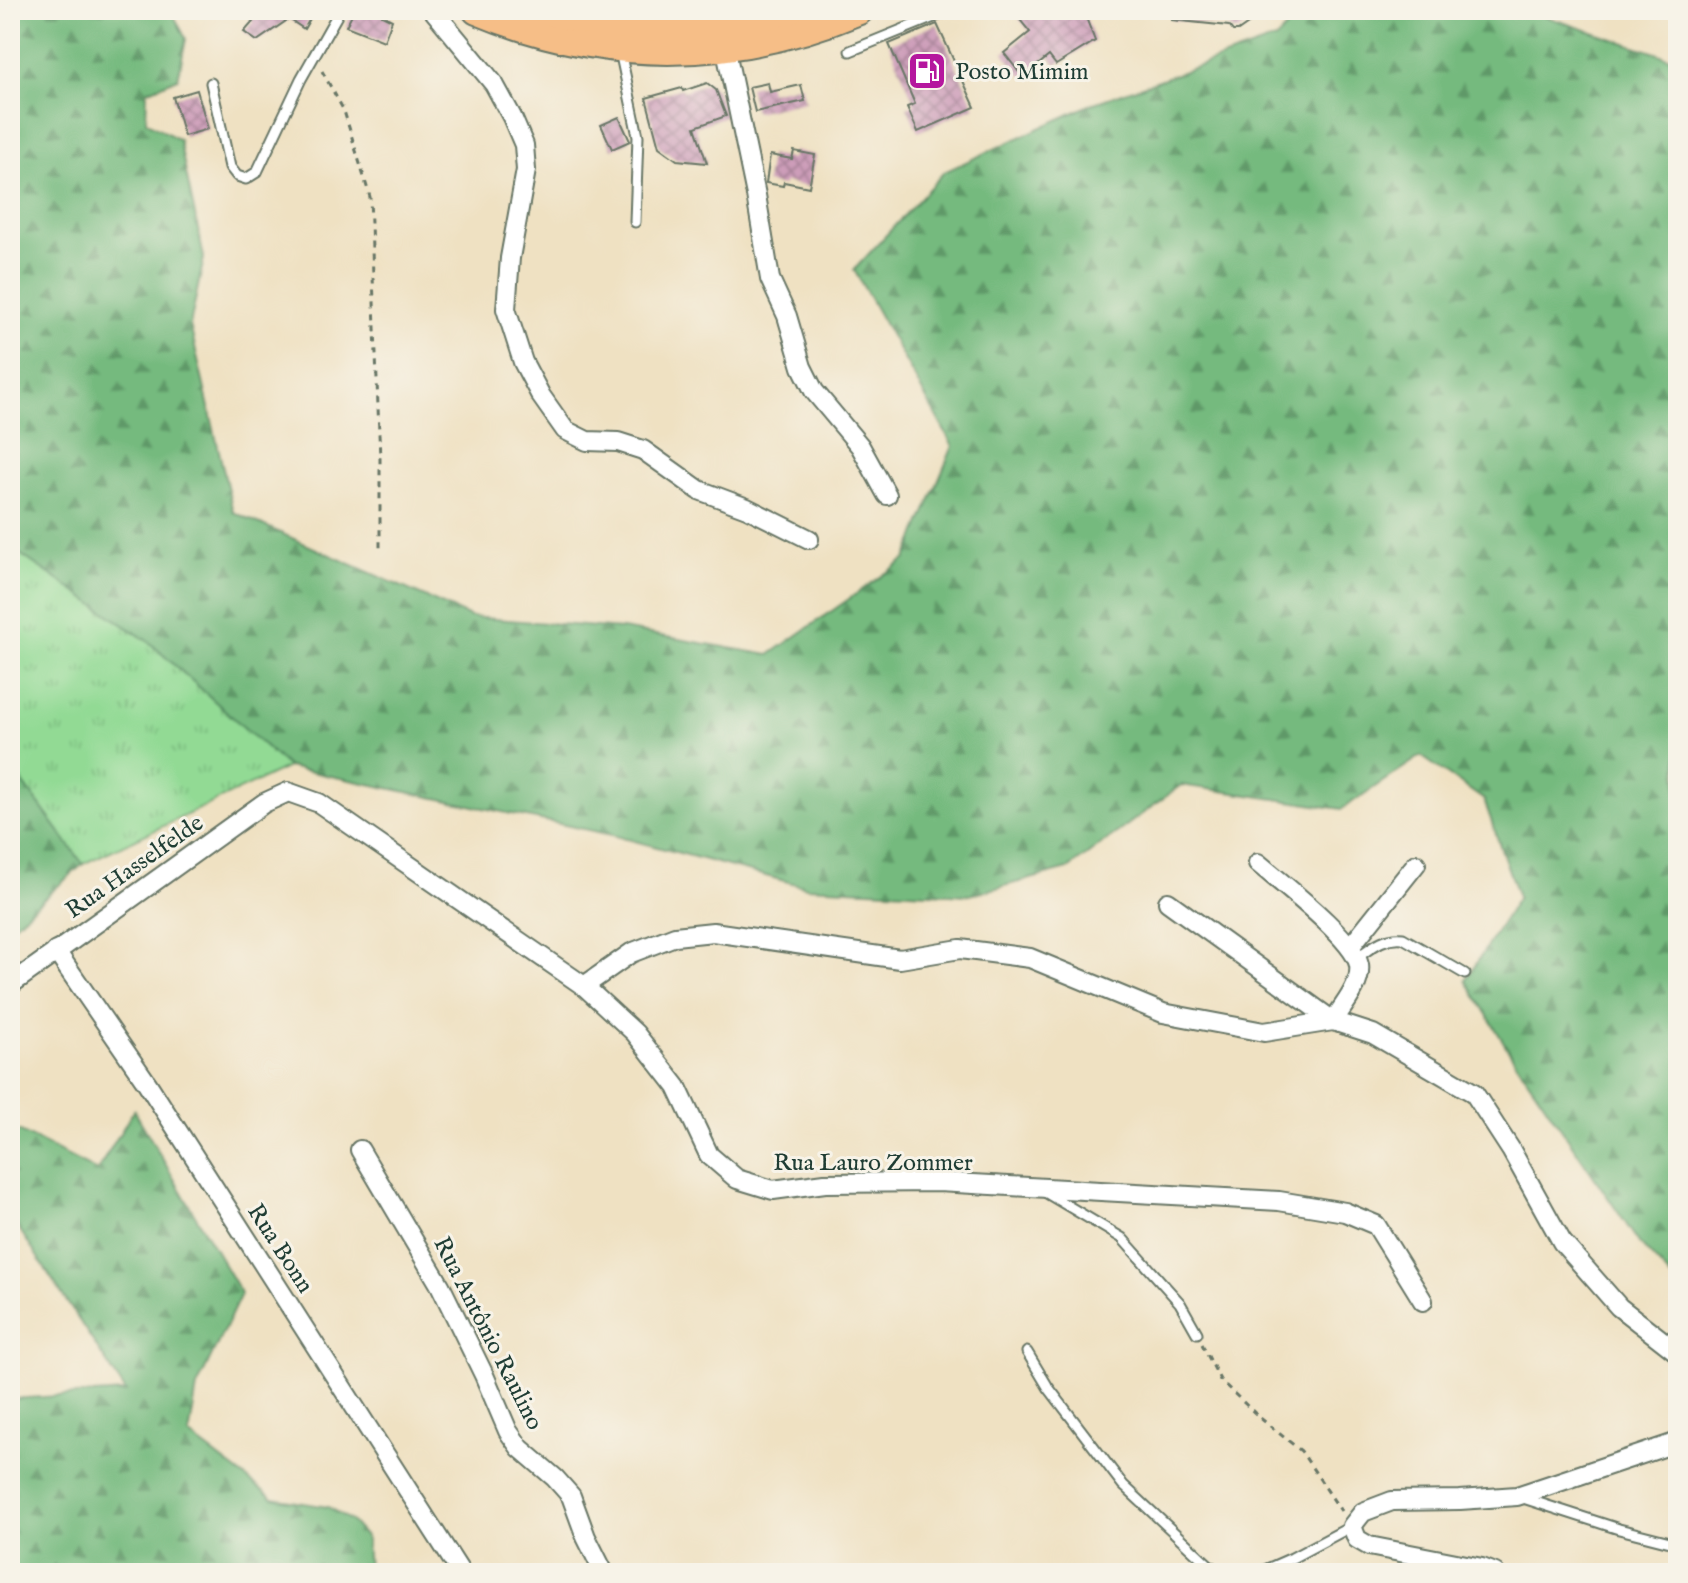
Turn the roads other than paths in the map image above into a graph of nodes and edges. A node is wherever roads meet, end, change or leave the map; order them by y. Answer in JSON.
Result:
{"nodes":[{"id":1,"x":340,"y":10,"type":"edge"},
{"id":2,"x":433,"y":10,"type":"edge"},
{"id":3,"x":477,"y":10,"type":"edge"},
{"id":4,"x":546,"y":10,"type":"edge"},
{"id":5,"x":789,"y":10,"type":"edge"},
{"id":6,"x":859,"y":10,"type":"edge"},
{"id":7,"x":951,"y":10,"type":"edge"},
{"id":8,"x":725,"y":46,"type":"junction"},
{"id":9,"x":619,"y":49,"type":"junction"},
{"id":10,"x":850,"y":51,"type":"dead end"},
{"id":11,"x":211,"y":83,"type":"dead end"},
{"id":12,"x":635,"y":222,"type":"dead end"},
{"id":13,"x":887,"y":495,"type":"dead end"},
{"id":14,"x":809,"y":539,"type":"dead end"},
{"id":15,"x":288,"y":792,"type":"joint"},
{"id":16,"x":1258,"y":863,"type":"dead end"},
{"id":17,"x":1416,"y":864,"type":"dead end"},
{"id":18,"x":1168,"y":902,"type":"dead end"},
{"id":19,"x":56,"y":951,"type":"junction"},
{"id":20,"x":1353,"y":953,"type":"junction"},
{"id":21,"x":1465,"y":974,"type":"dead end"},
{"id":22,"x":10,"y":985,"type":"edge"},
{"id":23,"x":584,"y":986,"type":"junction"},
{"id":24,"x":1333,"y":1021,"type":"junction"},
{"id":25,"x":360,"y":1150,"type":"dead end"},
{"id":26,"x":1040,"y":1189,"type":"junction"},
{"id":27,"x":1423,"y":1301,"type":"dead end"},
{"id":28,"x":1197,"y":1333,"type":"road end"},
{"id":29,"x":1027,"y":1352,"type":"dead end"},
{"id":30,"x":1678,"y":1353,"type":"edge"},
{"id":31,"x":1678,"y":1442,"type":"edge"},
{"id":32,"x":1517,"y":1496,"type":"junction"},
{"id":33,"x":1352,"y":1526,"type":"junction"},
{"id":34,"x":1678,"y":1544,"type":"edge"},
{"id":35,"x":461,"y":1573,"type":"edge"},
{"id":36,"x":604,"y":1573,"type":"edge"},
{"id":37,"x":1223,"y":1573,"type":"edge"},
{"id":38,"x":1258,"y":1573,"type":"edge"},
{"id":39,"x":1495,"y":1573,"type":"edge"}],
"edges":[{"from":1,"to":11,"type":"lane"},
{"from":2,"to":14,"type":"street"},
{"from":3,"to":9,"type":"main road"},
{"from":4,"to":5,"type":"main road"},
{"from":6,"to":8,"type":"main road"},
{"from":7,"to":10,"type":"lane"},
{"from":8,"to":9,"type":"main road"},
{"from":8,"to":13,"type":"street"},
{"from":9,"to":12,"type":"lane"},
{"from":15,"to":19,"type":"street","name":"Rua Hasselfelde"},
{"from":15,"to":23,"type":"street","name":"Rua Lauro Zommer"},
{"from":16,"to":20,"type":"street"},
{"from":17,"to":20,"type":"street"},
{"from":18,"to":24,"type":"street"},
{"from":19,"to":22,"type":"street","name":"Rua Hasselfelde"},
{"from":19,"to":35,"type":"street","name":"Rua Bonn"},
{"from":20,"to":21,"type":"lane"},
{"from":20,"to":24,"type":"street"},
{"from":23,"to":24,"type":"street"},
{"from":23,"to":26,"type":"street","name":"Rua Lauro Zommer"},
{"from":24,"to":30,"type":"street"},
{"from":25,"to":36,"type":"street","name":"Rua Antônio Raulino"},
{"from":26,"to":27,"type":"street","name":"Rua Lauro Zommer"},
{"from":26,"to":28,"type":"lane"},
{"from":29,"to":37,"type":"lane"},
{"from":31,"to":32,"type":"street"},
{"from":32,"to":33,"type":"street"},
{"from":32,"to":34,"type":"lane"},
{"from":33,"to":38,"type":"lane"},
{"from":33,"to":39,"type":"street"}]}
